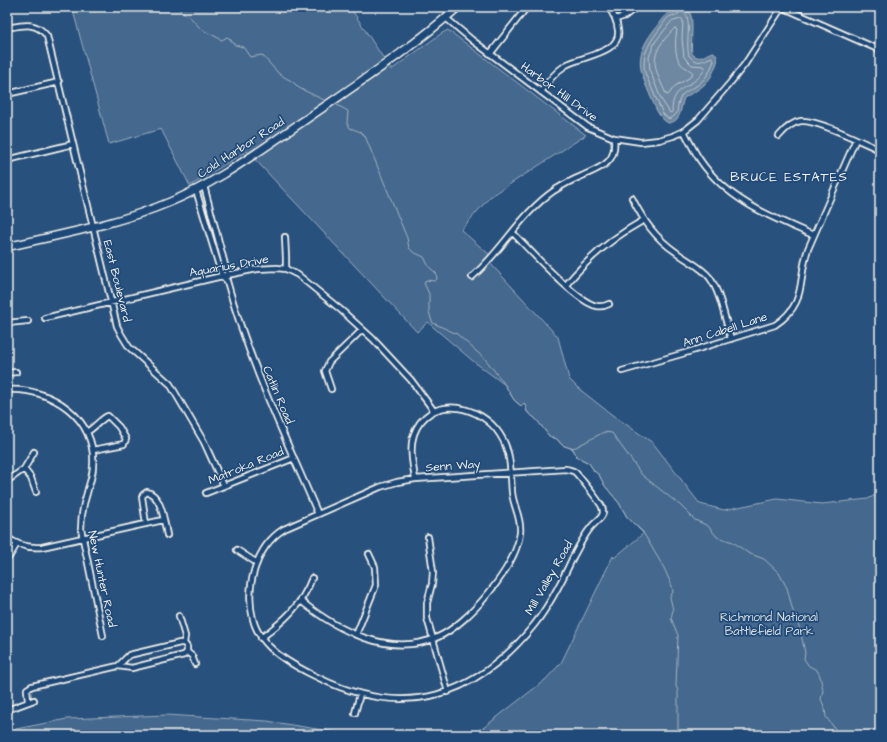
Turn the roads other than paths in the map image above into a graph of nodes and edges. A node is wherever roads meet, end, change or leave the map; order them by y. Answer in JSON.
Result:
{"nodes":[{"id":1,"x":458,"y":7,"type":"edge"},
{"id":2,"x":527,"y":7,"type":"edge"},
{"id":3,"x":608,"y":7,"type":"edge"},
{"id":4,"x":636,"y":7,"type":"edge"},
{"id":5,"x":782,"y":7,"type":"edge"},
{"id":6,"x":446,"y":18,"type":"junction"},
{"id":7,"x":616,"y":19,"type":"junction"},
{"id":8,"x":7,"y":28,"type":"edge"},
{"id":9,"x":880,"y":50,"type":"edge"},
{"id":10,"x":490,"y":54,"type":"junction"},
{"id":11,"x":59,"y":82,"type":"junction"},
{"id":12,"x":541,"y":92,"type":"junction"},
{"id":13,"x":7,"y":94,"type":"edge"},
{"id":14,"x":684,"y":131,"type":"junction"},
{"id":15,"x":779,"y":136,"type":"dead end"},
{"id":16,"x":614,"y":138,"type":"junction"},
{"id":17,"x":856,"y":140,"type":"junction"},
{"id":18,"x":73,"y":144,"type":"junction"},
{"id":19,"x":880,"y":150,"type":"edge"},
{"id":20,"x":7,"y":160,"type":"edge"},
{"id":21,"x":204,"y":186,"type":"junction"},
{"id":22,"x":196,"y":190,"type":"junction"},
{"id":23,"x":632,"y":198,"type":"dead end"},
{"id":24,"x":644,"y":220,"type":"junction"},
{"id":25,"x":93,"y":227,"type":"junction"},
{"id":26,"x":513,"y":233,"type":"junction"},
{"id":27,"x":813,"y":235,"type":"junction"},
{"id":28,"x":285,"y":237,"type":"dead end"},
{"id":29,"x":7,"y":247,"type":"edge"},
{"id":30,"x":286,"y":269,"type":"junction"},
{"id":31,"x":228,"y":274,"type":"junction"},
{"id":32,"x":222,"y":276,"type":"junction"},
{"id":33,"x":472,"y":277,"type":"dead end"},
{"id":34,"x":227,"y":281,"type":"junction"},
{"id":35,"x":566,"y":285,"type":"junction"},
{"id":36,"x":111,"y":302,"type":"junction"},
{"id":37,"x":609,"y":304,"type":"dead end"},
{"id":38,"x":45,"y":318,"type":"dead end"},
{"id":39,"x":28,"y":321,"type":"dead end"},
{"id":40,"x":7,"y":324,"type":"edge"},
{"id":41,"x":362,"y":330,"type":"junction"},
{"id":42,"x":731,"y":339,"type":"junction"},
{"id":43,"x":622,"y":371,"type":"dead end"},
{"id":44,"x":16,"y":372,"type":"dead end"},
{"id":45,"x":7,"y":373,"type":"edge"},
{"id":46,"x":331,"y":389,"type":"dead end"},
{"id":47,"x":7,"y":390,"type":"edge"},
{"id":48,"x":434,"y":411,"type":"junction"},
{"id":49,"x":87,"y":432,"type":"junction"},
{"id":50,"x":93,"y":450,"type":"junction"},
{"id":51,"x":34,"y":452,"type":"dead end"},
{"id":52,"x":294,"y":458,"type":"junction"},
{"id":53,"x":24,"y":469,"type":"junction"},
{"id":54,"x":511,"y":472,"type":"junction"},
{"id":55,"x":415,"y":479,"type":"junction"},
{"id":56,"x":7,"y":481,"type":"edge"},
{"id":57,"x":224,"y":486,"type":"junction"},
{"id":58,"x":587,"y":488,"type":"joint"},
{"id":59,"x":36,"y":492,"type":"dead end"},
{"id":60,"x":206,"y":493,"type":"dead end"},
{"id":61,"x":318,"y":514,"type":"junction"},
{"id":62,"x":163,"y":520,"type":"junction"},
{"id":63,"x":146,"y":524,"type":"junction"},
{"id":64,"x":167,"y":535,"type":"dead end"},
{"id":65,"x":428,"y":537,"type":"dead end"},
{"id":66,"x":82,"y":538,"type":"junction"},
{"id":67,"x":9,"y":539,"type":"edge"},
{"id":68,"x":17,"y":544,"type":"junction"},
{"id":69,"x":7,"y":546,"type":"edge"},
{"id":70,"x":237,"y":550,"type":"dead end"},
{"id":71,"x":369,"y":554,"type":"dead end"},
{"id":72,"x":7,"y":558,"type":"edge"},
{"id":73,"x":257,"y":563,"type":"junction"},
{"id":74,"x":312,"y":578,"type":"dead end"},
{"id":75,"x":301,"y":601,"type":"junction"},
{"id":76,"x":179,"y":616,"type":"dead end"},
{"id":77,"x":356,"y":635,"type":"junction"},
{"id":78,"x":103,"y":636,"type":"dead end"},
{"id":79,"x":261,"y":638,"type":"junction"},
{"id":80,"x":433,"y":639,"type":"junction"},
{"id":81,"x":184,"y":643,"type":"junction"},
{"id":82,"x":187,"y":652,"type":"junction"},
{"id":83,"x":195,"y":664,"type":"dead end"},
{"id":84,"x":118,"y":666,"type":"junction"},
{"id":85,"x":448,"y":692,"type":"junction"},
{"id":86,"x":360,"y":694,"type":"junction"},
{"id":87,"x":34,"y":700,"type":"dead end"},
{"id":88,"x":28,"y":702,"type":"junction"},
{"id":89,"x":7,"y":710,"type":"edge"},
{"id":90,"x":355,"y":713,"type":"dead end"}],
"edges":[{"from":1,"to":6,"type":"main road","name":"Cold Harbor Road"},
{"from":2,"to":10,"type":"street"},
{"from":3,"to":7,"type":"street"},
{"from":4,"to":7,"type":"street"},
{"from":5,"to":9,"type":"street"},
{"from":5,"to":14,"type":"street","name":"Harbor Hill Drive"},
{"from":6,"to":10,"type":"street","name":"Harbor Hill Drive"},
{"from":6,"to":21,"type":"main road","name":"Cold Harbor Road"},
{"from":7,"to":12,"type":"street"},
{"from":8,"to":11,"type":"street","name":"East Boulevard"},
{"from":10,"to":12,"type":"street","name":"Harbor Hill Drive"},
{"from":11,"to":13,"type":"street"},
{"from":11,"to":18,"type":"street","name":"East Boulevard"},
{"from":12,"to":16,"type":"street","name":"Harbor Hill Drive"},
{"from":14,"to":16,"type":"street","name":"Harbor Hill Drive"},
{"from":14,"to":27,"type":"street"},
{"from":15,"to":17,"type":"street"},
{"from":16,"to":26,"type":"street"},
{"from":17,"to":19,"type":"street"},
{"from":17,"to":27,"type":"street","name":"Ann Cabell Lane"},
{"from":18,"to":20,"type":"street"},
{"from":18,"to":25,"type":"street","name":"East Boulevard"},
{"from":21,"to":22,"type":"main road","name":"Cold Harbor Road"},
{"from":21,"to":31,"type":"street","name":"Catlin Road"},
{"from":22,"to":25,"type":"main road","name":"Cold Harbor Road"},
{"from":22,"to":32,"type":"street","name":"Catlin Road"},
{"from":23,"to":24,"type":"street"},
{"from":24,"to":35,"type":"street"},
{"from":24,"to":42,"type":"street"},
{"from":25,"to":29,"type":"main road","name":"Cold Harbor Road"},
{"from":25,"to":36,"type":"street","name":"East Boulevard"},
{"from":26,"to":33,"type":"street"},
{"from":26,"to":35,"type":"street"},
{"from":27,"to":42,"type":"street","name":"Ann Cabell Lane"},
{"from":28,"to":30,"type":"street"},
{"from":30,"to":31,"type":"street","name":"Aquarius Drive"},
{"from":30,"to":41,"type":"street","name":"Aquarius Drive"},
{"from":31,"to":32,"type":"street","name":"Aquarius Drive"},
{"from":31,"to":34,"type":"street","name":"Catlin Road"},
{"from":32,"to":34,"type":"street","name":"Catlin Road"},
{"from":32,"to":36,"type":"street","name":"Aquarius Drive"},
{"from":34,"to":52,"type":"street","name":"Catlin Road"},
{"from":35,"to":37,"type":"street"},
{"from":36,"to":38,"type":"street","name":"Aquarius Drive"},
{"from":36,"to":57,"type":"street","name":"East Boulevard"},
{"from":39,"to":40,"type":"street"},
{"from":41,"to":46,"type":"street"},
{"from":41,"to":48,"type":"street","name":"Aquarius Drive"},
{"from":42,"to":43,"type":"street","name":"Ann Cabell Lane"},
{"from":44,"to":45,"type":"street"},
{"from":47,"to":49,"type":"street","name":"New Hunter Road"},
{"from":48,"to":54,"type":"street"},
{"from":48,"to":55,"type":"street"},
{"from":49,"to":50,"type":"street","name":"New Hunter Road"},
{"from":49,"to":50,"type":"street"},
{"from":50,"to":66,"type":"street","name":"New Hunter Road"},
{"from":51,"to":53,"type":"street"},
{"from":52,"to":57,"type":"street","name":"Matroka Road"},
{"from":52,"to":61,"type":"street","name":"Catlin Road"},
{"from":53,"to":56,"type":"street"},
{"from":53,"to":59,"type":"street"},
{"from":54,"to":55,"type":"street","name":"Senn Way"},
{"from":54,"to":58,"type":"street","name":"Senn Way"},
{"from":54,"to":80,"type":"street"},
{"from":55,"to":61,"type":"street","name":"Senn Way"},
{"from":57,"to":60,"type":"street","name":"Matroka Road"},
{"from":58,"to":85,"type":"street","name":"Mill Valley Road"},
{"from":61,"to":73,"type":"street","name":"Mill Valley Road"},
{"from":62,"to":63,"type":"street"},
{"from":62,"to":63,"type":"street"},
{"from":62,"to":64,"type":"street"},
{"from":63,"to":66,"type":"street"},
{"from":65,"to":80,"type":"street"},
{"from":66,"to":68,"type":"street"},
{"from":66,"to":78,"type":"street","name":"New Hunter Road"},
{"from":67,"to":68,"type":"street"},
{"from":67,"to":69,"type":"street"},
{"from":68,"to":72,"type":"street"},
{"from":70,"to":73,"type":"street"},
{"from":71,"to":77,"type":"street"},
{"from":73,"to":79,"type":"street","name":"Mill Valley Road"},
{"from":74,"to":75,"type":"street"},
{"from":75,"to":77,"type":"street"},
{"from":75,"to":79,"type":"street"},
{"from":76,"to":81,"type":"street"},
{"from":77,"to":80,"type":"street"},
{"from":79,"to":86,"type":"street","name":"Mill Valley Road"},
{"from":80,"to":85,"type":"street"},
{"from":81,"to":82,"type":"street"},
{"from":81,"to":84,"type":"street"},
{"from":82,"to":83,"type":"street"},
{"from":82,"to":84,"type":"street"},
{"from":84,"to":88,"type":"street"},
{"from":85,"to":86,"type":"street","name":"Mill Valley Road"},
{"from":86,"to":90,"type":"street"},
{"from":87,"to":88,"type":"street"},
{"from":88,"to":89,"type":"street"}]}
